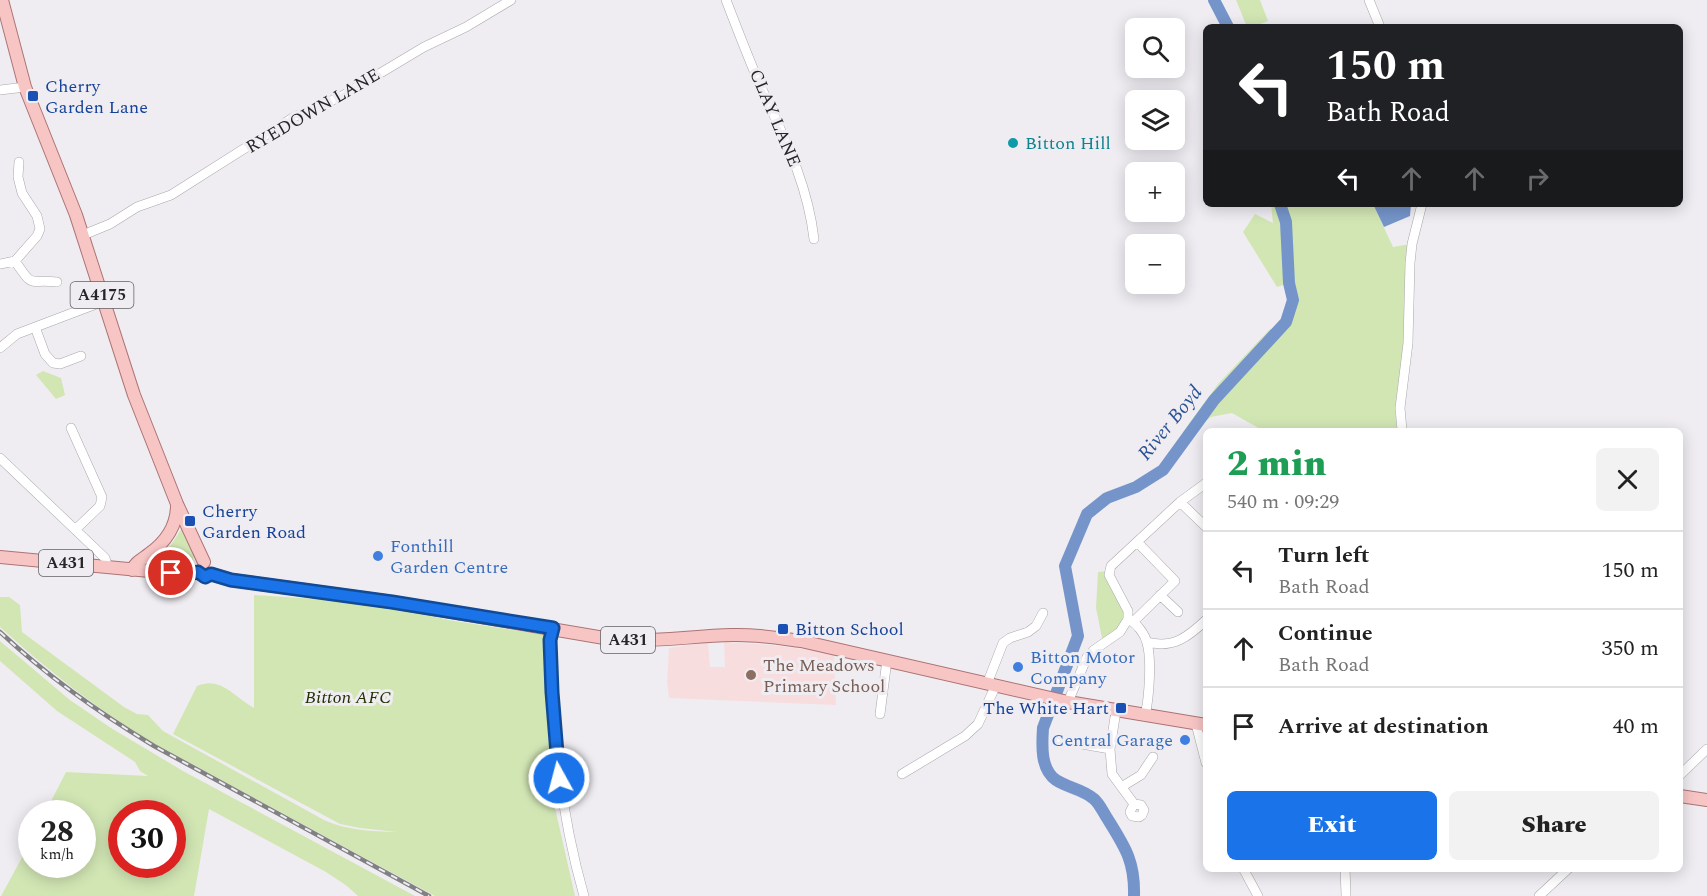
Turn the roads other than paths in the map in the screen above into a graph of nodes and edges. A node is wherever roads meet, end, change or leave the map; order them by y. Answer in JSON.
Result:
{"nodes":[{"id":1,"x":2,"y":0,"type":"edge"},
{"id":2,"x":510,"y":0,"type":"edge"},
{"id":3,"x":726,"y":0,"type":"edge"},
{"id":4,"x":1369,"y":0,"type":"edge"},
{"id":5,"x":1379,"y":24,"type":"edge"},
{"id":6,"x":25,"y":87,"type":"junction"},
{"id":7,"x":0,"y":90,"type":"edge"},
{"id":8,"x":15,"y":168,"type":"dead end"},
{"id":9,"x":1421,"y":207,"type":"edge"},
{"id":10,"x":82,"y":235,"type":"junction"},
{"id":11,"x":814,"y":239,"type":"dead end"},
{"id":12,"x":15,"y":261,"type":"junction"},
{"id":13,"x":0,"y":264,"type":"edge"},
{"id":14,"x":52,"y":279,"type":"dead end"},
{"id":15,"x":104,"y":301,"type":"junction"},
{"id":16,"x":35,"y":327,"type":"junction"},
{"id":17,"x":0,"y":348,"type":"edge"},
{"id":18,"x":81,"y":356,"type":"dead end"},
{"id":19,"x":71,"y":428,"type":"dead end"},
{"id":20,"x":1402,"y":428,"type":"edge"},
{"id":21,"x":78,"y":442,"type":"junction"},
{"id":22,"x":68,"y":447,"type":"dead end"},
{"id":23,"x":0,"y":458,"type":"edge"},
{"id":24,"x":1203,"y":485,"type":"edge"},
{"id":25,"x":1180,"y":502,"type":"junction"},
{"id":26,"x":177,"y":504,"type":"junction"},
{"id":27,"x":1203,"y":524,"type":"edge"},
{"id":28,"x":75,"y":529,"type":"junction"},
{"id":29,"x":1141,"y":546,"type":"dead end"},
{"id":30,"x":0,"y":557,"type":"edge"},
{"id":31,"x":201,"y":567,"type":"junction"},
{"id":32,"x":108,"y":568,"type":"junction"},
{"id":33,"x":132,"y":570,"type":"junction"},
{"id":34,"x":1160,"y":595,"type":"junction"},
{"id":35,"x":1178,"y":612,"type":"dead end"},
{"id":36,"x":1043,"y":613,"type":"dead end"},
{"id":37,"x":1130,"y":620,"type":"junction"},
{"id":38,"x":1203,"y":623,"type":"edge"},
{"id":39,"x":553,"y":628,"type":"junction"},
{"id":40,"x":1147,"y":642,"type":"junction"},
{"id":41,"x":887,"y":660,"type":"junction"},
{"id":42,"x":992,"y":685,"type":"junction"},
{"id":43,"x":1066,"y":702,"type":"junction"},
{"id":44,"x":1116,"y":711,"type":"junction"},
{"id":45,"x":880,"y":714,"type":"dead end"},
{"id":46,"x":1145,"y":716,"type":"junction"},
{"id":47,"x":1201,"y":725,"type":"edge"},
{"id":48,"x":1060,"y":740,"type":"dead end"},
{"id":49,"x":1203,"y":740,"type":"edge"},
{"id":50,"x":1110,"y":749,"type":"junction"},
{"id":51,"x":1707,"y":749,"type":"edge"},
{"id":52,"x":1153,"y":758,"type":"dead end"},
{"id":53,"x":1683,"y":772,"type":"edge"},
{"id":54,"x":902,"y":774,"type":"dead end"},
{"id":55,"x":1123,"y":786,"type":"junction"},
{"id":56,"x":1683,"y":796,"type":"edge"},
{"id":57,"x":1707,"y":800,"type":"edge"},
{"id":58,"x":1134,"y":804,"type":"dead end"},
{"id":59,"x":1245,"y":872,"type":"edge"},
{"id":60,"x":1345,"y":872,"type":"edge"},
{"id":61,"x":1565,"y":872,"type":"edge"},
{"id":62,"x":1346,"y":895,"type":"edge"},
{"id":63,"x":584,"y":896,"type":"edge"},
{"id":64,"x":1258,"y":896,"type":"edge"},
{"id":65,"x":1539,"y":896,"type":"edge"}],
"edges":[{"from":1,"to":6,"type":"main road","number":"A4175"},
{"from":2,"to":10,"type":"street","name":"RYEDOWN LANE"},
{"from":3,"to":11,"type":"street","name":"CLAY LANE"},
{"from":4,"to":5,"type":"street"},
{"from":6,"to":7,"type":"street"},
{"from":6,"to":10,"type":"main road","number":"A4175"},
{"from":8,"to":12,"type":"street"},
{"from":9,"to":20,"type":"street"},
{"from":10,"to":15,"type":"main road","number":"A4175"},
{"from":12,"to":13,"type":"street"},
{"from":12,"to":14,"type":"street"},
{"from":15,"to":16,"type":"street"},
{"from":15,"to":26,"type":"main road","number":"A4175"},
{"from":16,"to":17,"type":"street"},
{"from":16,"to":18,"type":"street"},
{"from":19,"to":21,"type":"street"},
{"from":21,"to":22,"type":"street"},
{"from":21,"to":28,"type":"street"},
{"from":23,"to":28,"type":"street"},
{"from":24,"to":25,"type":"street"},
{"from":25,"to":27,"type":"street"},
{"from":25,"to":37,"type":"street"},
{"from":26,"to":31,"type":"main road","number":"A4175"},
{"from":26,"to":33,"type":"main road"},
{"from":28,"to":32,"type":"street"},
{"from":29,"to":34,"type":"street"},
{"from":30,"to":32,"type":"main road","number":"A431"},
{"from":31,"to":33,"type":"main road","number":"A431"},
{"from":31,"to":39,"type":"main road","number":"A431"},
{"from":32,"to":33,"type":"main road","number":"A431"},
{"from":34,"to":35,"type":"street"},
{"from":34,"to":37,"type":"street"},
{"from":36,"to":42,"type":"street"},
{"from":37,"to":40,"type":"street"},
{"from":37,"to":43,"type":"street"},
{"from":38,"to":40,"type":"street"},
{"from":39,"to":41,"type":"main road","number":"A431"},
{"from":39,"to":63,"type":"street"},
{"from":40,"to":46,"type":"street"},
{"from":41,"to":42,"type":"main road","number":"A431"},
{"from":41,"to":45,"type":"street"},
{"from":42,"to":43,"type":"main road","number":"A431"},
{"from":42,"to":54,"type":"street"},
{"from":43,"to":44,"type":"main road","number":"A431"},
{"from":44,"to":46,"type":"main road","number":"A431"},
{"from":44,"to":50,"type":"street"},
{"from":46,"to":47,"type":"main road","number":"A431"},
{"from":47,"to":49,"type":"street"},
{"from":48,"to":50,"type":"street"},
{"from":50,"to":55,"type":"street"},
{"from":51,"to":53,"type":"street"},
{"from":52,"to":55,"type":"street"},
{"from":55,"to":58,"type":"street"},
{"from":56,"to":57,"type":"main road"},
{"from":59,"to":64,"type":"street"},
{"from":60,"to":62,"type":"street"},
{"from":61,"to":65,"type":"street"}]}
